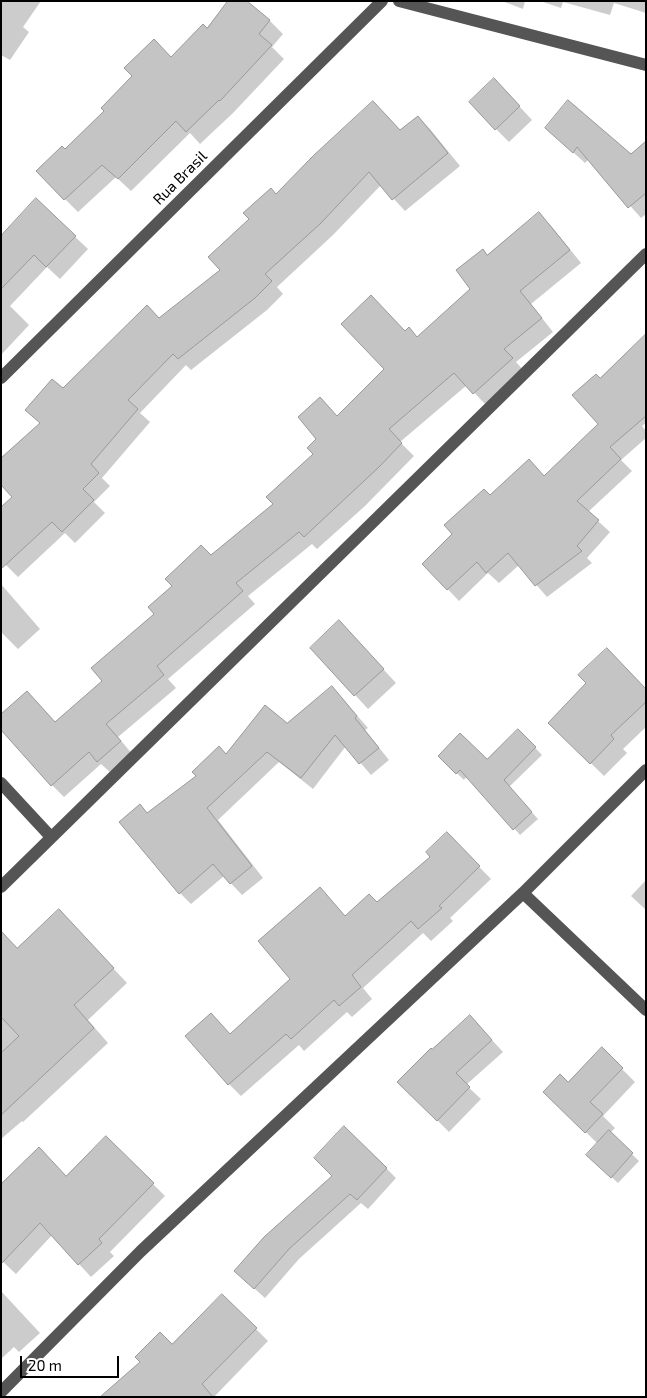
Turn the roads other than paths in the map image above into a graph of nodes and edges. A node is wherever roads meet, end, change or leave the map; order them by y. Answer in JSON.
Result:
{"nodes":[{"id":1,"x":382,"y":1,"type":"edge"},
{"id":2,"x":399,"y":1,"type":"edge"},
{"id":3,"x":646,"y":65,"type":"edge"},
{"id":4,"x":646,"y":254,"type":"edge"},
{"id":5,"x":1,"y":378,"type":"edge"},
{"id":6,"x":646,"y":770,"type":"edge"},
{"id":7,"x":1,"y":783,"type":"edge"},
{"id":8,"x":51,"y":837,"type":"junction"},
{"id":9,"x":1,"y":887,"type":"edge"},
{"id":10,"x":523,"y":893,"type":"junction"},
{"id":11,"x":646,"y":1010,"type":"edge"},
{"id":12,"x":1,"y":1392,"type":"edge"}],
"edges":[{"from":1,"to":5,"type":"street","name":"Rua Brasil"},
{"from":2,"to":3,"type":"street"},
{"from":4,"to":8,"type":"street"},
{"from":6,"to":10,"type":"street"},
{"from":7,"to":8,"type":"street"},
{"from":8,"to":9,"type":"street"},
{"from":10,"to":11,"type":"street"},
{"from":10,"to":12,"type":"street"}]}
